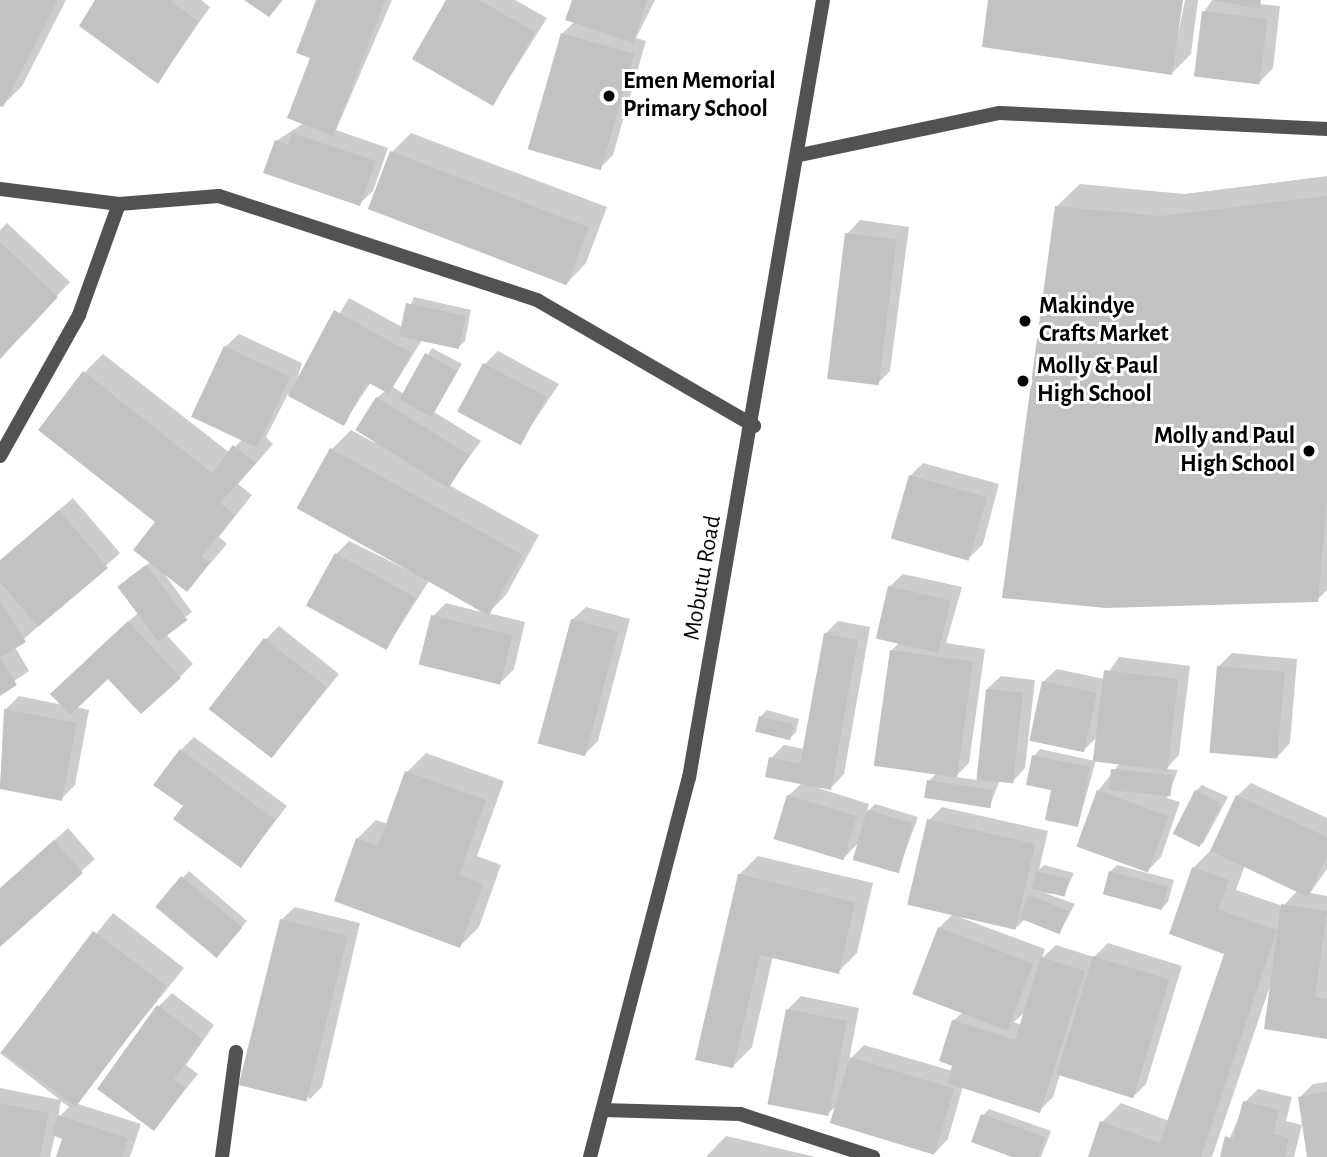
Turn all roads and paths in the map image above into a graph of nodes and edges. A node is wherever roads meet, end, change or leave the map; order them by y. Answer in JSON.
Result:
{"nodes":[{"id":1,"x":823,"y":0,"type":"edge"},
{"id":2,"x":1327,"y":129,"type":"edge"},
{"id":3,"x":800,"y":155,"type":"junction"},
{"id":4,"x":0,"y":189,"type":"edge"},
{"id":5,"x":120,"y":204,"type":"junction"},
{"id":6,"x":754,"y":426,"type":"junction"},
{"id":7,"x":0,"y":456,"type":"edge"},
{"id":8,"x":236,"y":1052,"type":"dead end"},
{"id":9,"x":603,"y":1110,"type":"junction"},
{"id":10,"x":222,"y":1157,"type":"edge"},
{"id":11,"x":590,"y":1157,"type":"edge"},
{"id":12,"x":873,"y":1157,"type":"edge"}],
"edges":[{"from":1,"to":3,"type":"street","name":"Mobutu Road"},
{"from":2,"to":3,"type":"street"},
{"from":3,"to":6,"type":"street","name":"Mobutu Road"},
{"from":4,"to":5,"type":"street"},
{"from":5,"to":6,"type":"street"},
{"from":5,"to":7,"type":"street"},
{"from":6,"to":9,"type":"street","name":"Mobutu Road"},
{"from":8,"to":10,"type":"street"},
{"from":9,"to":11,"type":"street","name":"Mobutu Road"},
{"from":9,"to":12,"type":"street"}]}
